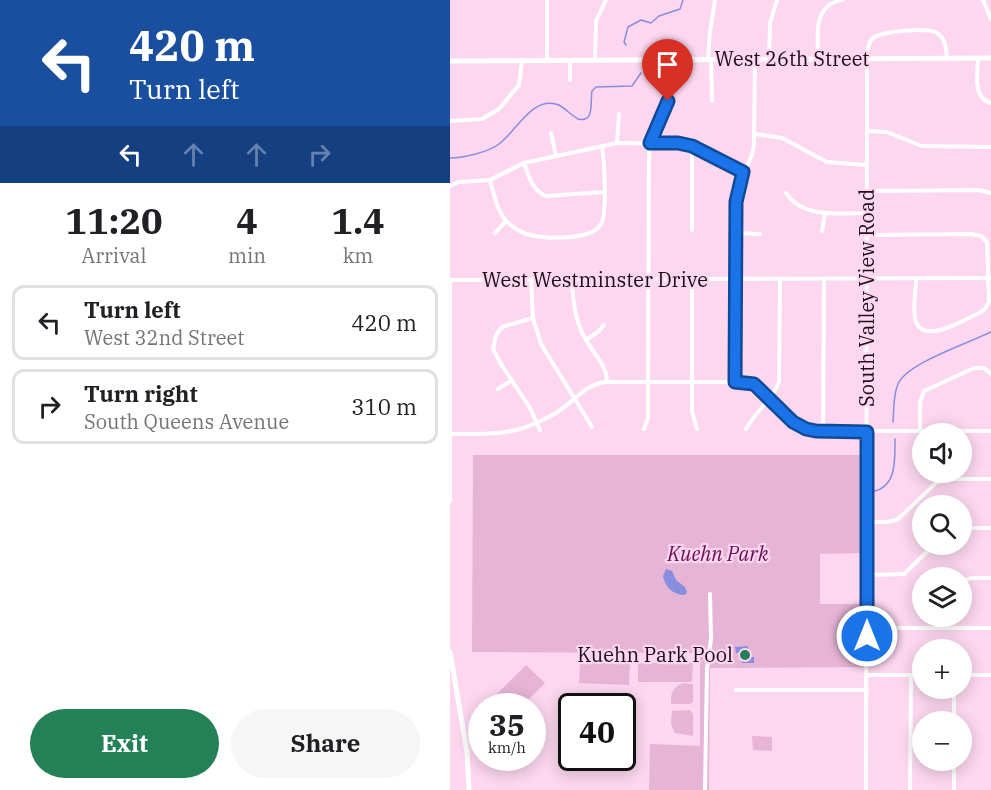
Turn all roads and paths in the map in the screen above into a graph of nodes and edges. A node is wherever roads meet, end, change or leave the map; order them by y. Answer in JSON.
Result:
{"nodes":[{"id":1,"x":547,"y":0,"type":"edge"},
{"id":2,"x":606,"y":0,"type":"edge"},
{"id":3,"x":715,"y":0,"type":"edge"},
{"id":4,"x":777,"y":0,"type":"edge"},
{"id":5,"x":842,"y":0,"type":"edge"},
{"id":6,"x":983,"y":0,"type":"edge"},
{"id":7,"x":991,"y":19,"type":"edge"},
{"id":8,"x":947,"y":58,"type":"junction"},
{"id":9,"x":978,"y":58,"type":"junction"},
{"id":10,"x":991,"y":58,"type":"edge"},
{"id":11,"x":710,"y":59,"type":"junction"},
{"id":12,"x":755,"y":59,"type":"junction"},
{"id":13,"x":769,"y":59,"type":"junction"},
{"id":14,"x":818,"y":59,"type":"junction"},
{"id":15,"x":867,"y":59,"type":"junction"},
{"id":16,"x":522,"y":60,"type":"junction"},
{"id":17,"x":547,"y":60,"type":"junction"},
{"id":18,"x":570,"y":60,"type":"junction"},
{"id":19,"x":595,"y":60,"type":"junction"},
{"id":20,"x":670,"y":60,"type":"junction"},
{"id":21,"x":450,"y":61,"type":"edge"},
{"id":22,"x":570,"y":80,"type":"dead end"},
{"id":23,"x":712,"y":102,"type":"dead end"},
{"id":24,"x":991,"y":103,"type":"edge"},
{"id":25,"x":619,"y":114,"type":"dead end"},
{"id":26,"x":450,"y":120,"type":"edge"},
{"id":27,"x":867,"y":131,"type":"junction"},
{"id":28,"x":551,"y":133,"type":"dead end"},
{"id":29,"x":755,"y":134,"type":"junction"},
{"id":30,"x":617,"y":143,"type":"junction"},
{"id":31,"x":650,"y":143,"type":"junction"},
{"id":32,"x":602,"y":146,"type":"junction"},
{"id":33,"x":692,"y":146,"type":"junction"},
{"id":34,"x":991,"y":147,"type":"edge"},
{"id":35,"x":556,"y":156,"type":"junction"},
{"id":36,"x":524,"y":163,"type":"junction"},
{"id":37,"x":867,"y":165,"type":"junction"},
{"id":38,"x":743,"y":172,"type":"junction"},
{"id":39,"x":490,"y":180,"type":"junction"},
{"id":40,"x":450,"y":186,"type":"edge"},
{"id":41,"x":867,"y":190,"type":"junction"},
{"id":42,"x":604,"y":192,"type":"junction"},
{"id":43,"x":991,"y":193,"type":"edge"},
{"id":44,"x":786,"y":194,"type":"dead end"},
{"id":45,"x":825,"y":213,"type":"junction"},
{"id":46,"x":867,"y":213,"type":"junction"},
{"id":47,"x":506,"y":221,"type":"junction"},
{"id":48,"x":692,"y":230,"type":"dead end"},
{"id":49,"x":822,"y":231,"type":"dead end"},
{"id":50,"x":495,"y":233,"type":"dead end"},
{"id":51,"x":736,"y":233,"type":"junction"},
{"id":52,"x":760,"y":234,"type":"dead end"},
{"id":53,"x":867,"y":235,"type":"junction"},
{"id":54,"x":990,"y":278,"type":"edge"},
{"id":55,"x":736,"y":279,"type":"junction"},
{"id":56,"x":780,"y":279,"type":"junction"},
{"id":57,"x":824,"y":279,"type":"junction"},
{"id":58,"x":867,"y":279,"type":"junction"},
{"id":59,"x":916,"y":279,"type":"junction"},
{"id":60,"x":450,"y":280,"type":"edge"},
{"id":61,"x":531,"y":280,"type":"junction"},
{"id":62,"x":572,"y":280,"type":"junction"},
{"id":63,"x":649,"y":280,"type":"junction"},
{"id":64,"x":692,"y":280,"type":"junction"},
{"id":65,"x":533,"y":318,"type":"junction"},
{"id":66,"x":604,"y":325,"type":"dead end"},
{"id":67,"x":586,"y":340,"type":"junction"},
{"id":68,"x":450,"y":351,"type":"edge"},
{"id":69,"x":991,"y":374,"type":"edge"},
{"id":70,"x":512,"y":380,"type":"junction"},
{"id":71,"x":607,"y":382,"type":"junction"},
{"id":72,"x":648,"y":382,"type":"junction"},
{"id":73,"x":691,"y":382,"type":"junction"},
{"id":74,"x":735,"y":382,"type":"junction"},
{"id":75,"x":498,"y":389,"type":"dead end"},
{"id":76,"x":770,"y":398,"type":"junction"},
{"id":77,"x":574,"y":399,"type":"junction"},
{"id":78,"x":537,"y":423,"type":"junction"},
{"id":79,"x":920,"y":423,"type":"edge"},
{"id":80,"x":592,"y":427,"type":"dead end"},
{"id":81,"x":644,"y":429,"type":"dead end"},
{"id":82,"x":697,"y":429,"type":"dead end"},
{"id":83,"x":746,"y":429,"type":"dead end"},
{"id":84,"x":540,"y":430,"type":"dead end"},
{"id":85,"x":823,"y":431,"type":"junction"},
{"id":86,"x":912,"y":431,"type":"edge"},
{"id":87,"x":972,"y":431,"type":"edge"},
{"id":88,"x":991,"y":431,"type":"edge"},
{"id":89,"x":867,"y":432,"type":"junction"},
{"id":90,"x":450,"y":434,"type":"edge"},
{"id":91,"x":991,"y":479,"type":"edge"},
{"id":92,"x":450,"y":485,"type":"edge"},
{"id":93,"x":450,"y":501,"type":"edge"},
{"id":94,"x":867,"y":522,"type":"junction"},
{"id":95,"x":972,"y":528,"type":"edge"},
{"id":96,"x":991,"y":528,"type":"edge"},
{"id":97,"x":924,"y":555,"type":"edge"},
{"id":98,"x":867,"y":574,"type":"junction"},
{"id":99,"x":972,"y":578,"type":"edge"},
{"id":100,"x":991,"y":578,"type":"edge"},
{"id":101,"x":710,"y":594,"type":"dead end"},
{"id":102,"x":867,"y":628,"type":"junction"},
{"id":103,"x":939,"y":628,"type":"joint"},
{"id":104,"x":991,"y":628,"type":"edge"},
{"id":105,"x":450,"y":652,"type":"edge"},
{"id":106,"x":452,"y":672,"type":"edge"},
{"id":107,"x":867,"y":675,"type":"junction"},
{"id":108,"x":911,"y":675,"type":"joint"},
{"id":109,"x":972,"y":675,"type":"edge"},
{"id":110,"x":991,"y":675,"type":"edge"},
{"id":111,"x":736,"y":690,"type":"dead end"},
{"id":112,"x":867,"y":690,"type":"junction"},
{"id":113,"x":954,"y":771,"type":"edge"},
{"id":114,"x":469,"y":790,"type":"edge"},
{"id":115,"x":705,"y":790,"type":"edge"},
{"id":116,"x":866,"y":790,"type":"edge"},
{"id":117,"x":910,"y":790,"type":"edge"},
{"id":118,"x":954,"y":790,"type":"edge"}],
"edges":[{"from":1,"to":17,"type":"street"},
{"from":2,"to":19,"type":"street"},
{"from":3,"to":11,"type":"street"},
{"from":4,"to":13,"type":"street"},
{"from":5,"to":14,"type":"street"},
{"from":6,"to":7,"type":"street"},
{"from":8,"to":9,"type":"main road","name":"West 26th Street"},
{"from":8,"to":15,"type":"main road","name":"West 26th Street"},
{"from":8,"to":15,"type":"street"},
{"from":9,"to":10,"type":"main road","name":"West 26th Street"},
{"from":9,"to":24,"type":"street"},
{"from":11,"to":12,"type":"main road","name":"West 26th Street"},
{"from":11,"to":20,"type":"main road","name":"West 26th Street"},
{"from":11,"to":23,"type":"street"},
{"from":12,"to":13,"type":"main road","name":"West 26th Street"},
{"from":12,"to":29,"type":"street"},
{"from":13,"to":14,"type":"main road","name":"West 26th Street"},
{"from":14,"to":15,"type":"main road","name":"West 26th Street"},
{"from":15,"to":27,"type":"street","name":"South Valley View Road"},
{"from":16,"to":17,"type":"main road","name":"West 26th Street"},
{"from":16,"to":21,"type":"main road","name":"West 26th Street"},
{"from":16,"to":26,"type":"street"},
{"from":17,"to":18,"type":"main road","name":"West 26th Street"},
{"from":18,"to":19,"type":"main road","name":"West 26th Street"},
{"from":18,"to":22,"type":"street"},
{"from":19,"to":20,"type":"main road","name":"West 26th Street"},
{"from":20,"to":31,"type":"street"},
{"from":25,"to":30,"type":"street"},
{"from":27,"to":34,"type":"street"},
{"from":27,"to":37,"type":"street","name":"South Valley View Road"},
{"from":28,"to":35,"type":"street"},
{"from":29,"to":37,"type":"street"},
{"from":29,"to":38,"type":"street"},
{"from":30,"to":31,"type":"street"},
{"from":30,"to":32,"type":"street"},
{"from":31,"to":33,"type":"street"},
{"from":31,"to":63,"type":"street"},
{"from":32,"to":35,"type":"street"},
{"from":32,"to":42,"type":"street"},
{"from":33,"to":38,"type":"street"},
{"from":33,"to":48,"type":"street"},
{"from":35,"to":36,"type":"street"},
{"from":36,"to":39,"type":"street"},
{"from":36,"to":42,"type":"street"},
{"from":37,"to":41,"type":"street","name":"South Valley View Road"},
{"from":38,"to":51,"type":"street"},
{"from":39,"to":40,"type":"street"},
{"from":39,"to":47,"type":"street"},
{"from":41,"to":43,"type":"street"},
{"from":41,"to":46,"type":"street","name":"South Valley View Road"},
{"from":42,"to":47,"type":"street"},
{"from":44,"to":45,"type":"street"},
{"from":45,"to":46,"type":"street"},
{"from":45,"to":49,"type":"street"},
{"from":46,"to":53,"type":"street","name":"South Valley View Road"},
{"from":47,"to":50,"type":"street"},
{"from":51,"to":52,"type":"street"},
{"from":51,"to":55,"type":"street"},
{"from":53,"to":54,"type":"street"},
{"from":53,"to":58,"type":"street","name":"South Valley View Road"},
{"from":54,"to":59,"type":"street","name":"West Westminster Drive"},
{"from":54,"to":59,"type":"street"},
{"from":55,"to":56,"type":"street","name":"West Westminster Drive"},
{"from":55,"to":64,"type":"street","name":"West Westminster Drive"},
{"from":55,"to":74,"type":"street"},
{"from":56,"to":57,"type":"street","name":"West Westminster Drive"},
{"from":56,"to":76,"type":"street"},
{"from":57,"to":58,"type":"street","name":"West Westminster Drive"},
{"from":57,"to":85,"type":"street"},
{"from":58,"to":59,"type":"street","name":"West Westminster Drive"},
{"from":58,"to":89,"type":"street","name":"South Valley View Road"},
{"from":60,"to":61,"type":"street","name":"West Westminster Drive"},
{"from":60,"to":68,"type":"street"},
{"from":61,"to":62,"type":"street","name":"West Westminster Drive"},
{"from":61,"to":65,"type":"street"},
{"from":62,"to":63,"type":"street","name":"West Westminster Drive"},
{"from":62,"to":67,"type":"street"},
{"from":63,"to":64,"type":"street","name":"West Westminster Drive"},
{"from":63,"to":72,"type":"street"},
{"from":64,"to":73,"type":"street"},
{"from":65,"to":70,"type":"street"},
{"from":65,"to":77,"type":"street"},
{"from":66,"to":67,"type":"street"},
{"from":67,"to":71,"type":"street"},
{"from":68,"to":90,"type":"street"},
{"from":69,"to":79,"type":"street"},
{"from":70,"to":75,"type":"street"},
{"from":70,"to":78,"type":"street"},
{"from":71,"to":72,"type":"street"},
{"from":71,"to":77,"type":"street"},
{"from":72,"to":73,"type":"street"},
{"from":72,"to":81,"type":"street"},
{"from":73,"to":74,"type":"street"},
{"from":73,"to":82,"type":"street"},
{"from":74,"to":76,"type":"street"},
{"from":76,"to":83,"type":"street"},
{"from":76,"to":85,"type":"street"},
{"from":77,"to":78,"type":"street"},
{"from":77,"to":80,"type":"street"},
{"from":78,"to":84,"type":"street"},
{"from":78,"to":90,"type":"street"},
{"from":85,"to":89,"type":"street"},
{"from":86,"to":89,"type":"street"},
{"from":87,"to":88,"type":"street"},
{"from":89,"to":94,"type":"street","name":"South Valley View Road"},
{"from":90,"to":92,"type":"street"},
{"from":91,"to":94,"type":"street"},
{"from":92,"to":93,"type":"street"},
{"from":94,"to":98,"type":"street","name":"South Valley View Road"},
{"from":95,"to":96,"type":"street"},
{"from":97,"to":98,"type":"street"},
{"from":98,"to":102,"type":"street","name":"South Valley View Road"},
{"from":99,"to":100,"type":"street"},
{"from":101,"to":115,"type":"street"},
{"from":102,"to":103,"type":"street"},
{"from":102,"to":107,"type":"street","name":"South Valley View Road"},
{"from":103,"to":104,"type":"street"},
{"from":105,"to":106,"type":"main road"},
{"from":106,"to":114,"type":"main road"},
{"from":107,"to":108,"type":"street"},
{"from":107,"to":112,"type":"street","name":"South Valley View Road"},
{"from":108,"to":117,"type":"street"},
{"from":109,"to":110,"type":"street"},
{"from":111,"to":112,"type":"street"},
{"from":112,"to":116,"type":"street","name":"South Valley View Road"},
{"from":113,"to":118,"type":"street"}]}
